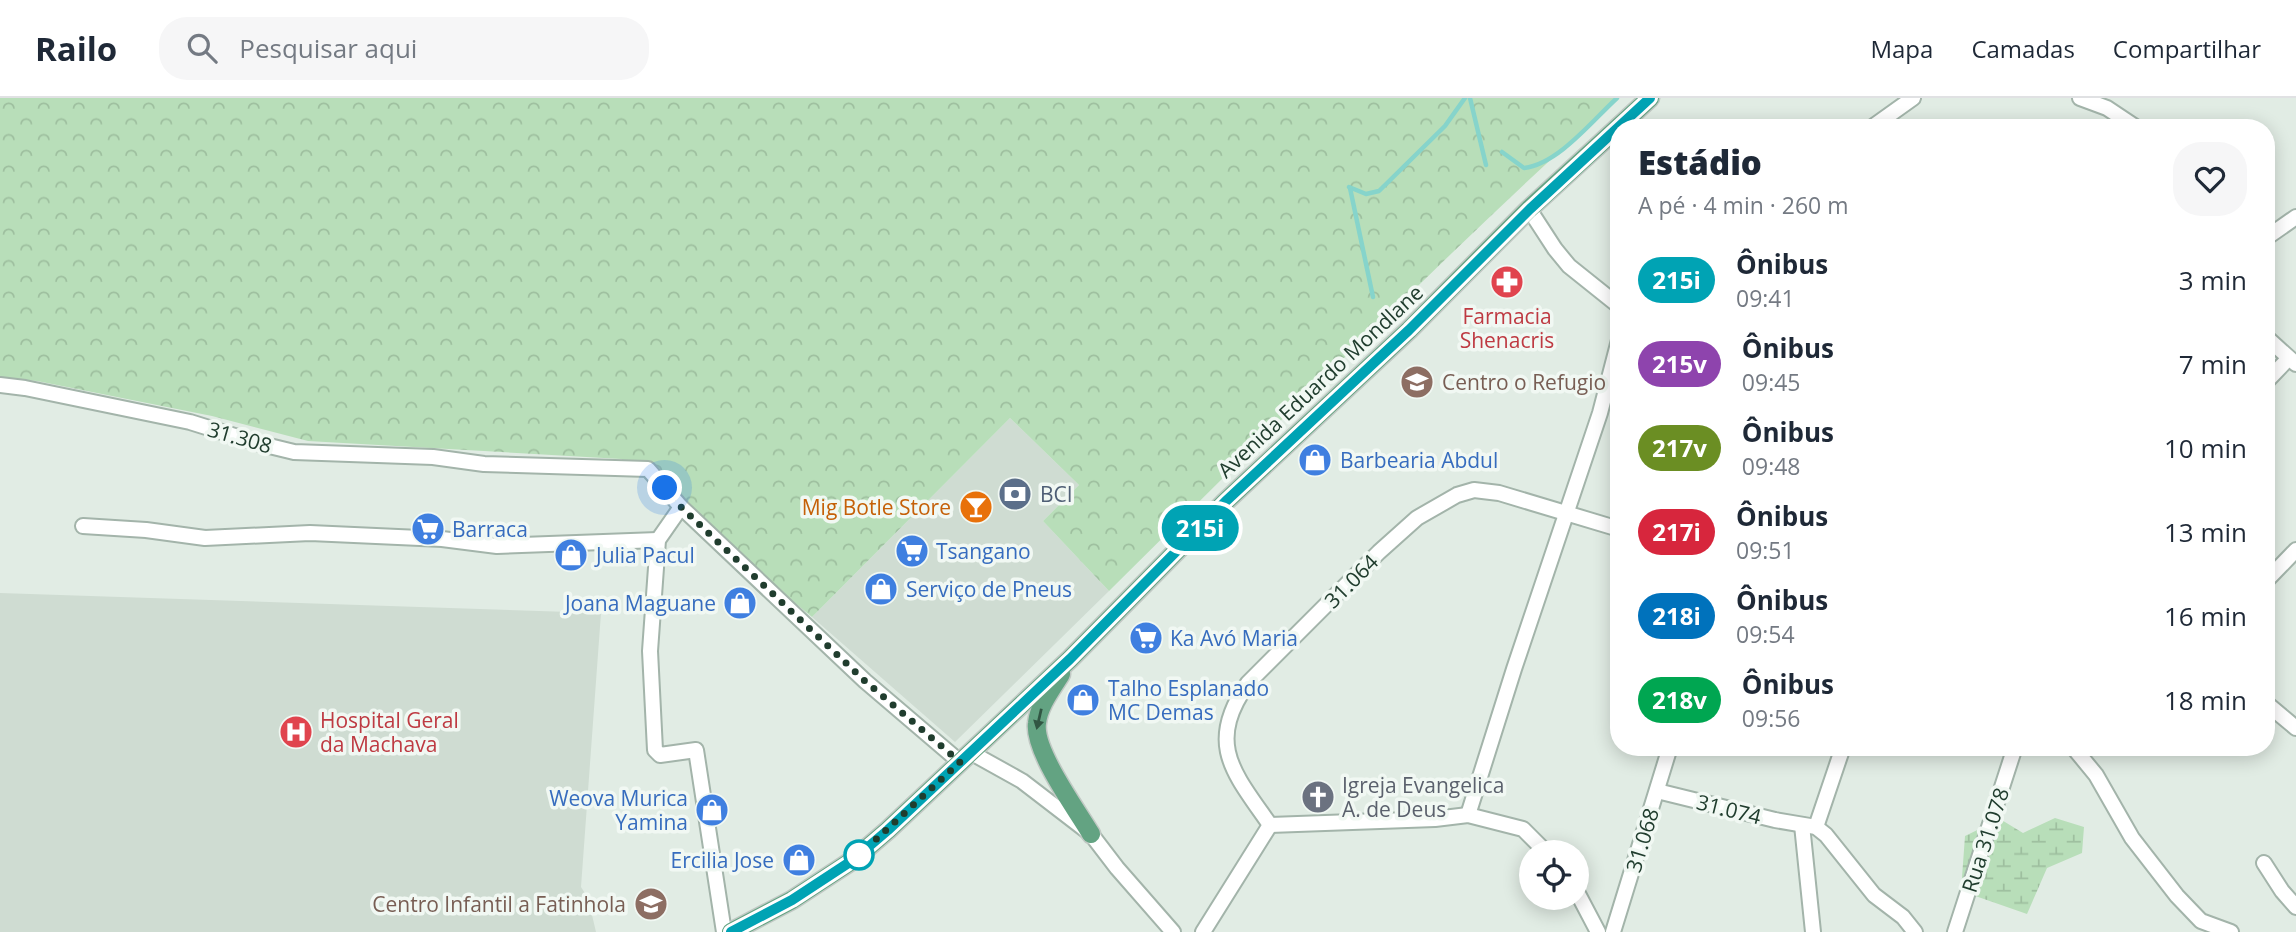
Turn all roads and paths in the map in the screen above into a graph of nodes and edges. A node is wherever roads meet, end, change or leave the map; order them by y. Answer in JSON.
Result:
{"nodes":[{"id":1,"x":1650,"y":98,"type":"edge"},
{"id":2,"x":1913,"y":98,"type":"edge"},
{"id":3,"x":2080,"y":98,"type":"edge"},
{"id":4,"x":1627,"y":119,"type":"edge"},
{"id":5,"x":1884,"y":119,"type":"edge"},
{"id":6,"x":2124,"y":119,"type":"edge"},
{"id":7,"x":1610,"y":135,"type":"edge"},
{"id":8,"x":1530,"y":209,"type":"junction"},
{"id":9,"x":2296,"y":217,"type":"edge"},
{"id":10,"x":2275,"y":232,"type":"edge"},
{"id":11,"x":1610,"y":299,"type":"edge"},
{"id":12,"x":2275,"y":346,"type":"edge"},
{"id":13,"x":2292,"y":362,"type":"edge"},
{"id":14,"x":1610,"y":375,"type":"edge"},
{"id":15,"x":2275,"y":375,"type":"edge"},
{"id":16,"x":0,"y":385,"type":"edge"},
{"id":17,"x":681,"y":507,"type":"junction"},
{"id":18,"x":1566,"y":513,"type":"junction"},
{"id":19,"x":1610,"y":525,"type":"edge"},
{"id":20,"x":83,"y":526,"type":"dead end"},
{"id":21,"x":658,"y":540,"type":"junction"},
{"id":22,"x":2296,"y":550,"type":"edge"},
{"id":23,"x":2275,"y":572,"type":"edge"},
{"id":24,"x":1070,"y":659,"type":"junction"},
{"id":25,"x":2275,"y":711,"type":"edge"},
{"id":26,"x":2296,"y":729,"type":"edge"},
{"id":27,"x":1668,"y":756,"type":"edge"},
{"id":28,"x":1839,"y":756,"type":"edge"},
{"id":29,"x":2012,"y":756,"type":"edge"},
{"id":30,"x":2080,"y":756,"type":"edge"},
{"id":31,"x":965,"y":757,"type":"junction"},
{"id":32,"x":1657,"y":791,"type":"junction"},
{"id":33,"x":1468,"y":815,"type":"junction"},
{"id":34,"x":1270,"y":825,"type":"junction"},
{"id":35,"x":1809,"y":826,"type":"junction"},
{"id":36,"x":1091,"y":834,"type":"junction"},
{"id":37,"x":1534,"y":840,"type":"edge"},
{"id":38,"x":2263,"y":863,"type":"dead end"},
{"id":39,"x":2296,"y":906,"type":"edge"},
{"id":40,"x":1586,"y":910,"type":"edge"},
{"id":41,"x":724,"y":932,"type":"edge"},
{"id":42,"x":731,"y":932,"type":"edge"},
{"id":43,"x":1174,"y":932,"type":"edge"},
{"id":44,"x":1203,"y":932,"type":"edge"},
{"id":45,"x":1598,"y":932,"type":"edge"},
{"id":46,"x":1613,"y":932,"type":"edge"},
{"id":47,"x":1813,"y":932,"type":"edge"},
{"id":48,"x":1915,"y":932,"type":"edge"},
{"id":49,"x":1955,"y":932,"type":"edge"},
{"id":50,"x":2231,"y":932,"type":"edge"}],
"edges":[{"from":1,"to":4,"type":"main road","name":"Avenida Eduardo Mondlane"},
{"from":2,"to":5,"type":"street"},
{"from":3,"to":6,"type":"street"},
{"from":7,"to":8,"type":"main road","name":"Avenida Eduardo Mondlane"},
{"from":8,"to":11,"type":"street"},
{"from":8,"to":24,"type":"main road","name":"Avenida Eduardo Mondlane"},
{"from":9,"to":10,"type":"street"},
{"from":12,"to":13,"type":"street"},
{"from":13,"to":15,"type":"street"},
{"from":14,"to":18,"type":"street"},
{"from":16,"to":17,"type":"street","name":"31.308"},
{"from":17,"to":21,"type":"street"},
{"from":17,"to":31,"type":"street","name":"31.308"},
{"from":18,"to":19,"type":"street","name":"31.064"},
{"from":18,"to":33,"type":"street"},
{"from":18,"to":34,"type":"street","name":"31.064"},
{"from":20,"to":21,"type":"street"},
{"from":21,"to":41,"type":"street"},
{"from":22,"to":23,"type":"street"},
{"from":24,"to":31,"type":"main road","name":"Avenida Eduardo Mondlane"},
{"from":24,"to":36,"type":"main road","one_way":true},
{"from":25,"to":26,"type":"street"},
{"from":27,"to":32,"type":"street","name":"31.068"},
{"from":28,"to":35,"type":"street"},
{"from":29,"to":49,"type":"street","name":"Rua 31.078"},
{"from":30,"to":50,"type":"street"},
{"from":31,"to":36,"type":"street","name":"31.308"},
{"from":31,"to":42,"type":"main road","name":"Avenida Eduardo Mondlane"},
{"from":32,"to":35,"type":"street","name":"31.074"},
{"from":32,"to":46,"type":"street","name":"31.068"},
{"from":33,"to":34,"type":"street"},
{"from":33,"to":37,"type":"street"},
{"from":34,"to":44,"type":"street"},
{"from":35,"to":47,"type":"street"},
{"from":35,"to":48,"type":"street"},
{"from":36,"to":43,"type":"street","name":"31.308"},
{"from":38,"to":39,"type":"street"},
{"from":40,"to":45,"type":"street"}]}
